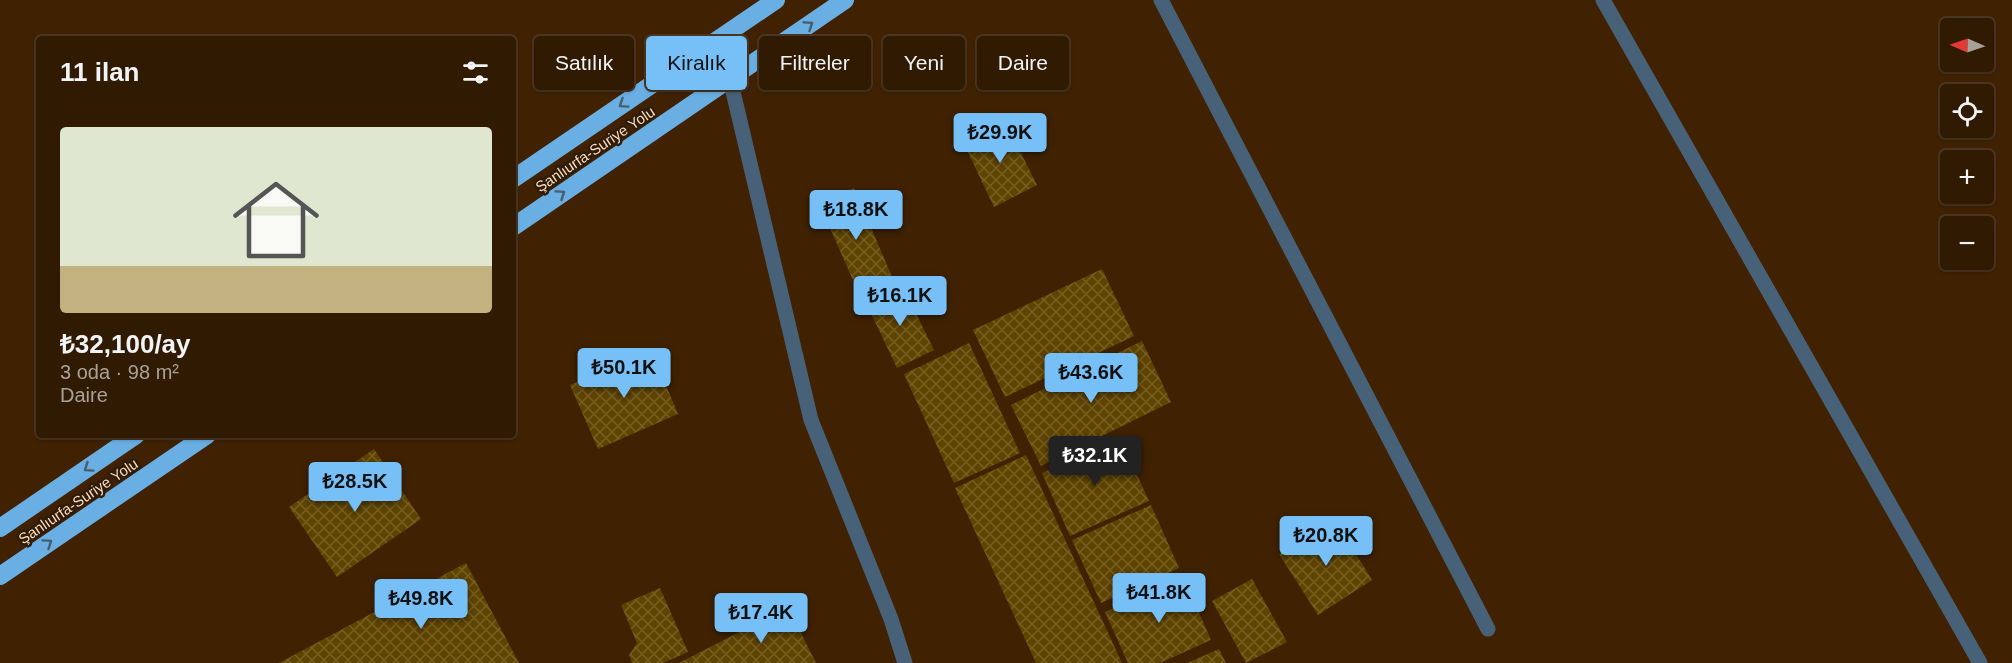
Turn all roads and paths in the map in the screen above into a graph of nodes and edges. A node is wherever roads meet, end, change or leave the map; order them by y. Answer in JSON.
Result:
{"nodes":[{"id":1,"x":776,"y":0,"type":"edge"},
{"id":2,"x":845,"y":0,"type":"edge"},
{"id":3,"x":1161,"y":0,"type":"edge"},
{"id":4,"x":1603,"y":0,"type":"edge"},
{"id":5,"x":747,"y":67,"type":"edge"},
{"id":6,"x":714,"y":90,"type":"edge"},
{"id":7,"x":732,"y":90,"type":"edge"},
{"id":8,"x":516,"y":176,"type":"edge"},
{"id":9,"x":516,"y":225,"type":"edge"},
{"id":10,"x":132,"y":438,"type":"edge"},
{"id":11,"x":203,"y":438,"type":"edge"},
{"id":12,"x":0,"y":528,"type":"edge"},
{"id":13,"x":0,"y":576,"type":"edge"},
{"id":14,"x":1488,"y":629,"type":"dead end"},
{"id":15,"x":904,"y":663,"type":"edge"},
{"id":16,"x":1980,"y":663,"type":"edge"}],
"edges":[{"from":1,"to":8,"type":"highway","name":"Şanlıurfa-Suriye Yolu","one_way":true},
{"from":5,"to":2,"type":"highway","name":"Şanlıurfa-Suriye Yolu","one_way":true},
{"from":3,"to":14,"type":"lane"},
{"from":4,"to":16,"type":"lane"},
{"from":9,"to":6,"type":"highway","name":"Şanlıurfa-Suriye Yolu","one_way":true},
{"from":7,"to":15,"type":"lane"},
{"from":10,"to":12,"type":"highway","name":"Şanlıurfa-Suriye Yolu","one_way":true},
{"from":13,"to":11,"type":"highway","name":"Şanlıurfa-Suriye Yolu","one_way":true}]}
